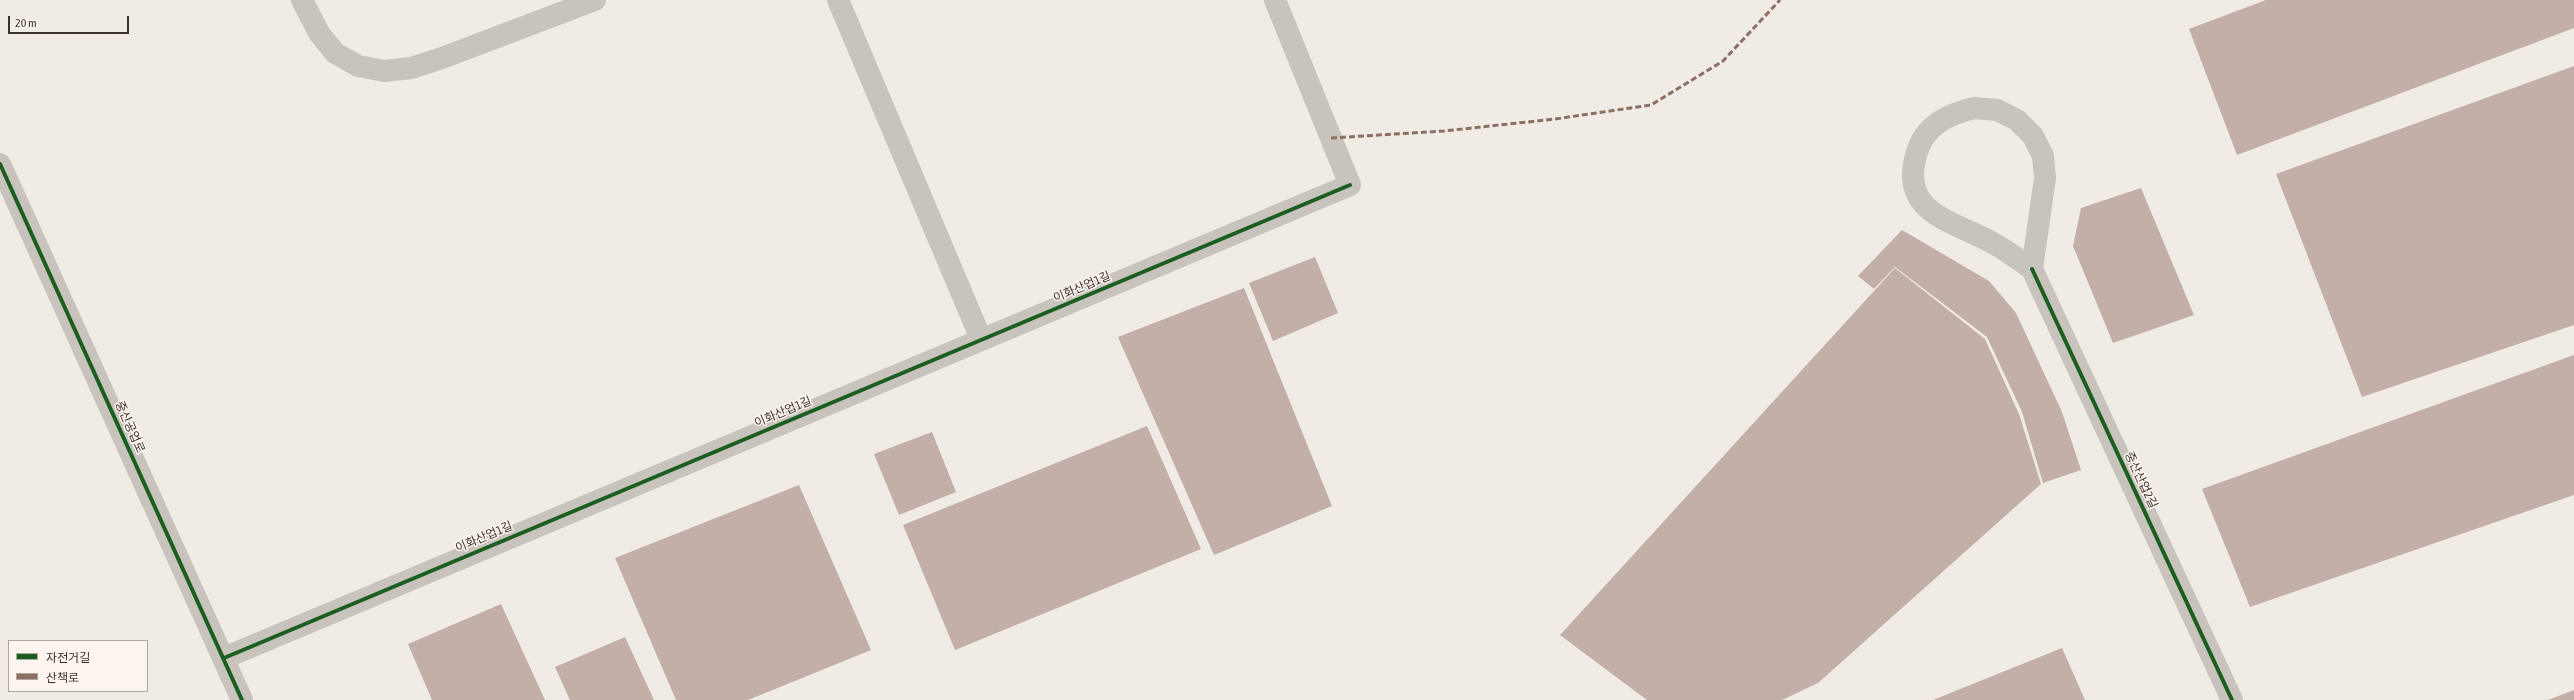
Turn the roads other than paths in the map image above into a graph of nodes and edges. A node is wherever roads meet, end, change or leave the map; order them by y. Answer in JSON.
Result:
{"nodes":[{"id":1,"x":302,"y":0,"type":"edge"},
{"id":2,"x":595,"y":0,"type":"edge"},
{"id":3,"x":838,"y":0,"type":"edge"},
{"id":4,"x":1275,"y":0,"type":"edge"},
{"id":5,"x":0,"y":164,"type":"edge"},
{"id":6,"x":2032,"y":269,"type":"junction"},
{"id":7,"x":982,"y":339,"type":"junction"},
{"id":8,"x":224,"y":658,"type":"junction"},
{"id":9,"x":242,"y":700,"type":"edge"},
{"id":10,"x":2232,"y":700,"type":"edge"}],
"edges":[{"from":1,"to":2,"type":"street"},
{"from":3,"to":7,"type":"street"},
{"from":4,"to":7,"type":"street","name":"이화산업1길"},
{"from":5,"to":8,"type":"street","name":"중산공업로"},
{"from":6,"to":6,"type":"street"},
{"from":6,"to":10,"type":"street","name":"중산산업2길"},
{"from":7,"to":8,"type":"street","name":"이화산업1길"},
{"from":8,"to":9,"type":"street","name":"중산공업로"}]}
